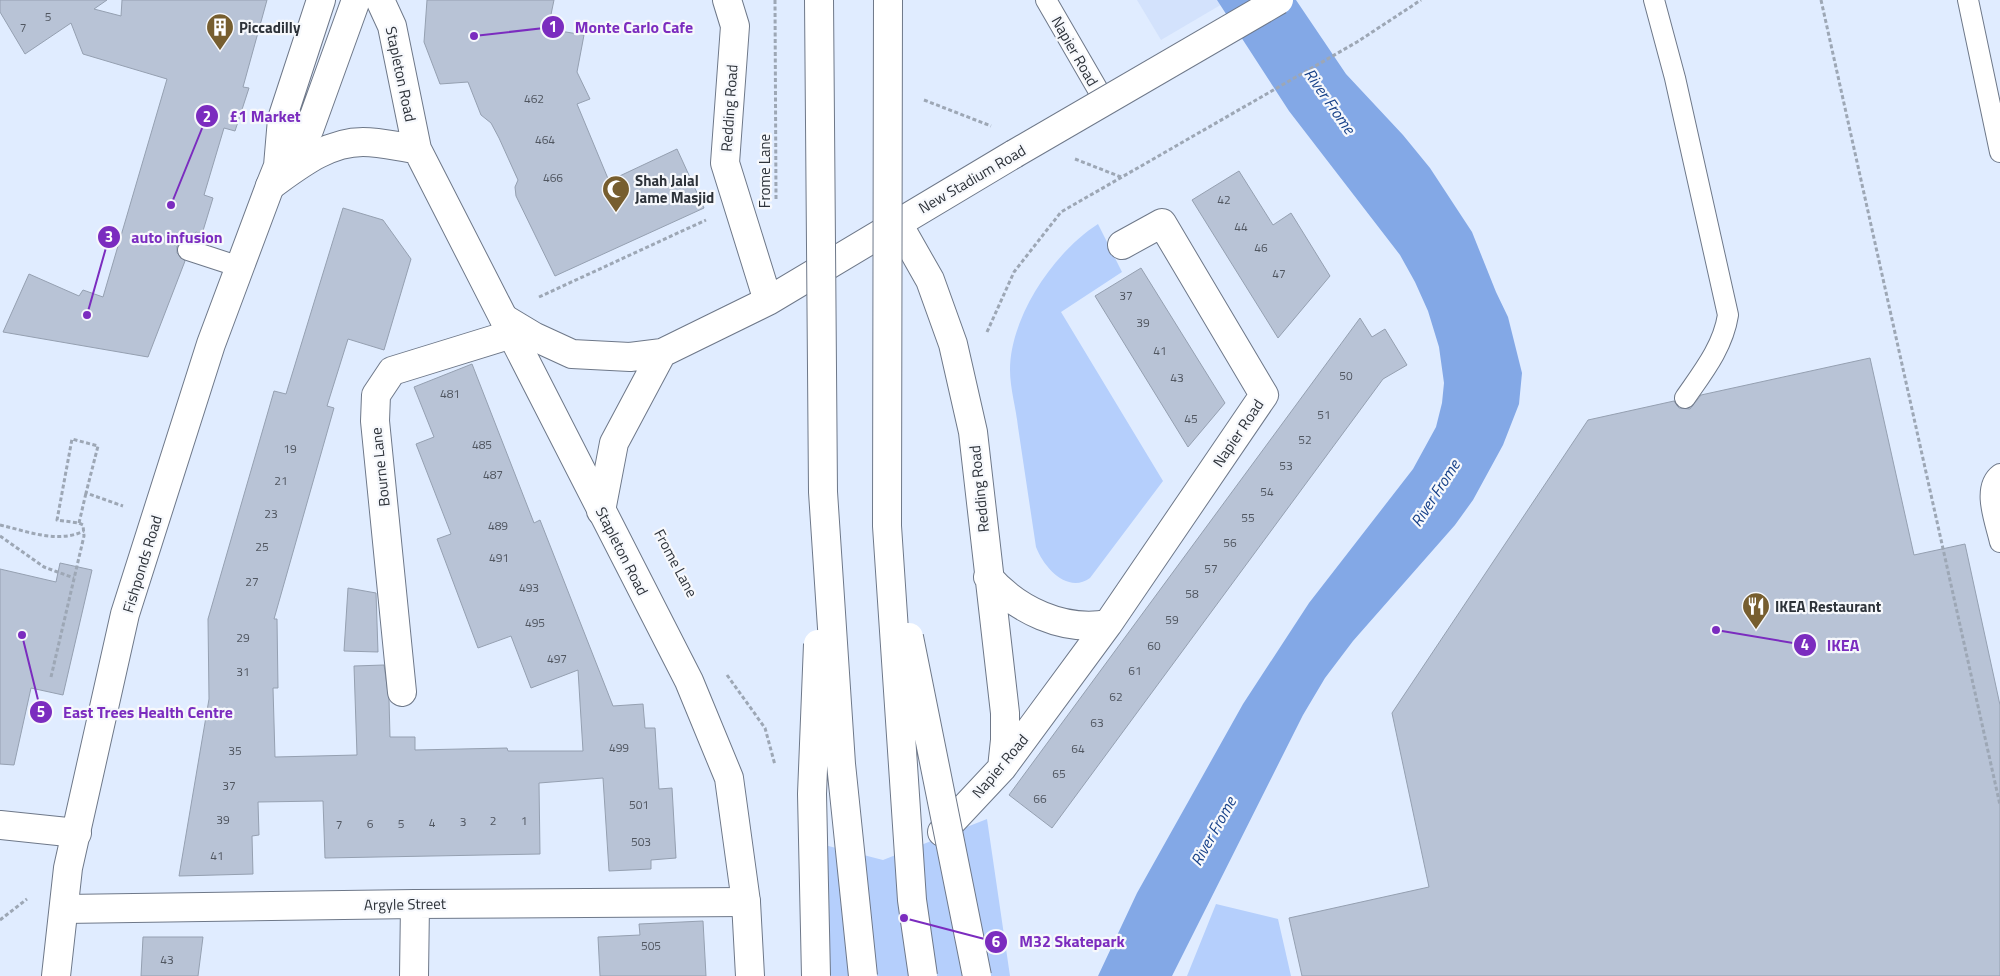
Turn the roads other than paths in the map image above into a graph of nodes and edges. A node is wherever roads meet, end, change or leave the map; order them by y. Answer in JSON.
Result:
{"nodes":[{"id":1,"x":356,"y":0,"type":"edge"},
{"id":2,"x":380,"y":0,"type":"edge"},
{"id":3,"x":727,"y":0,"type":"edge"},
{"id":4,"x":819,"y":0,"type":"edge"},
{"id":5,"x":888,"y":0,"type":"edge"},
{"id":6,"x":1046,"y":0,"type":"edge"},
{"id":7,"x":1279,"y":0,"type":"edge"},
{"id":8,"x":1654,"y":0,"type":"edge"},
{"id":9,"x":1968,"y":0,"type":"edge"},
{"id":10,"x":319,"y":5,"type":"edge"},
{"id":11,"x":1105,"y":102,"type":"junction"},
{"id":12,"x":418,"y":149,"type":"junction"},
{"id":13,"x":2000,"y":152,"type":"edge"},
{"id":14,"x":274,"y":176,"type":"junction"},
{"id":15,"x":897,"y":222,"type":"junction"},
{"id":16,"x":1122,"y":245,"type":"dead end"},
{"id":17,"x":188,"y":250,"type":"dead end"},
{"id":18,"x":240,"y":267,"type":"junction"},
{"id":19,"x":768,"y":301,"type":"junction"},
{"id":20,"x":503,"y":317,"type":"junction"},
{"id":21,"x":662,"y":353,"type":"junction"},
{"id":22,"x":1685,"y":398,"type":"dead end"},
{"id":23,"x":2000,"y":474,"type":"edge"},
{"id":24,"x":824,"y":492,"type":"junction"},
{"id":25,"x":601,"y":511,"type":"junction"},
{"id":26,"x":887,"y":526,"type":"junction"},
{"id":27,"x":2000,"y":542,"type":"edge"},
{"id":28,"x":988,"y":577,"type":"junction"},
{"id":29,"x":1108,"y":624,"type":"junction"},
{"id":30,"x":402,"y":692,"type":"dead end"},
{"id":31,"x":1002,"y":768,"type":"junction"},
{"id":32,"x":0,"y":825,"type":"edge"},
{"id":33,"x":942,"y":832,"type":"dead end"},
{"id":34,"x":77,"y":833,"type":"junction"},
{"id":35,"x":746,"y":902,"type":"junction"},
{"id":36,"x":415,"y":904,"type":"junction"},
{"id":37,"x":64,"y":909,"type":"junction"},
{"id":38,"x":56,"y":976,"type":"edge"},
{"id":39,"x":414,"y":976,"type":"edge"},
{"id":40,"x":750,"y":976,"type":"edge"},
{"id":41,"x":816,"y":976,"type":"edge"},
{"id":42,"x":863,"y":976,"type":"edge"},
{"id":43,"x":923,"y":976,"type":"edge"},
{"id":44,"x":976,"y":976,"type":"edge"}],
"edges":[{"from":1,"to":14,"type":"main road","name":"Fishponds Road"},
{"from":2,"to":12,"type":"main road","name":"Stapleton Road"},
{"from":3,"to":19,"type":"main road","name":"Redding Road"},
{"from":4,"to":24,"type":"main road","bridge":true},
{"from":5,"to":26,"type":"main road","bridge":true},
{"from":6,"to":11,"type":"lane","name":"Napier Road"},
{"from":7,"to":11,"type":"main road","name":"New Stadium Road","bridge":true},
{"from":8,"to":22,"type":"lane"},
{"from":9,"to":13,"type":"lane"},
{"from":10,"to":14,"type":"main road","name":"Fishponds Road"},
{"from":11,"to":15,"type":"main road","name":"New Stadium Road","bridge":true},
{"from":12,"to":14,"type":"main road"},
{"from":12,"to":20,"type":"main road","name":"Stapleton Road"},
{"from":14,"to":18,"type":"main road","name":"Fishponds Road"},
{"from":15,"to":19,"type":"main road","name":"New Stadium Road"},
{"from":15,"to":28,"type":"main road","name":"Redding Road"},
{"from":16,"to":29,"type":"main road","name":"Napier Road"},
{"from":17,"to":18,"type":"lane"},
{"from":18,"to":34,"type":"main road","name":"Fishponds Road"},
{"from":19,"to":21,"type":"main road","name":"New Stadium Road"},
{"from":20,"to":21,"type":"main road","name":"New Stadium Road"},
{"from":20,"to":25,"type":"main road","name":"Stapleton Road"},
{"from":20,"to":30,"type":"main road","name":"Bourne Lane"},
{"from":21,"to":25,"type":"main road"},
{"from":23,"to":27,"type":"lane"},
{"from":24,"to":41,"type":"main road","bridge":true},
{"from":24,"to":42,"type":"main road","bridge":true},
{"from":25,"to":35,"type":"main road","name":"Stapleton Road"},
{"from":26,"to":43,"type":"main road","bridge":true},
{"from":26,"to":44,"type":"main road","bridge":true},
{"from":28,"to":29,"type":"main road"},
{"from":28,"to":31,"type":"main road","name":"Redding Road"},
{"from":29,"to":31,"type":"main road","name":"Napier Road"},
{"from":31,"to":33,"type":"main road","name":"Napier Road"},
{"from":32,"to":34,"type":"main road"},
{"from":34,"to":37,"type":"main road","name":"Fishponds Road"},
{"from":35,"to":36,"type":"main road","name":"Argyle Street"},
{"from":35,"to":40,"type":"main road","name":"Stapleton Road"},
{"from":36,"to":37,"type":"main road","name":"Argyle Street"},
{"from":36,"to":39,"type":"main road"},
{"from":37,"to":38,"type":"main road","name":"Fishponds Road"}]}
